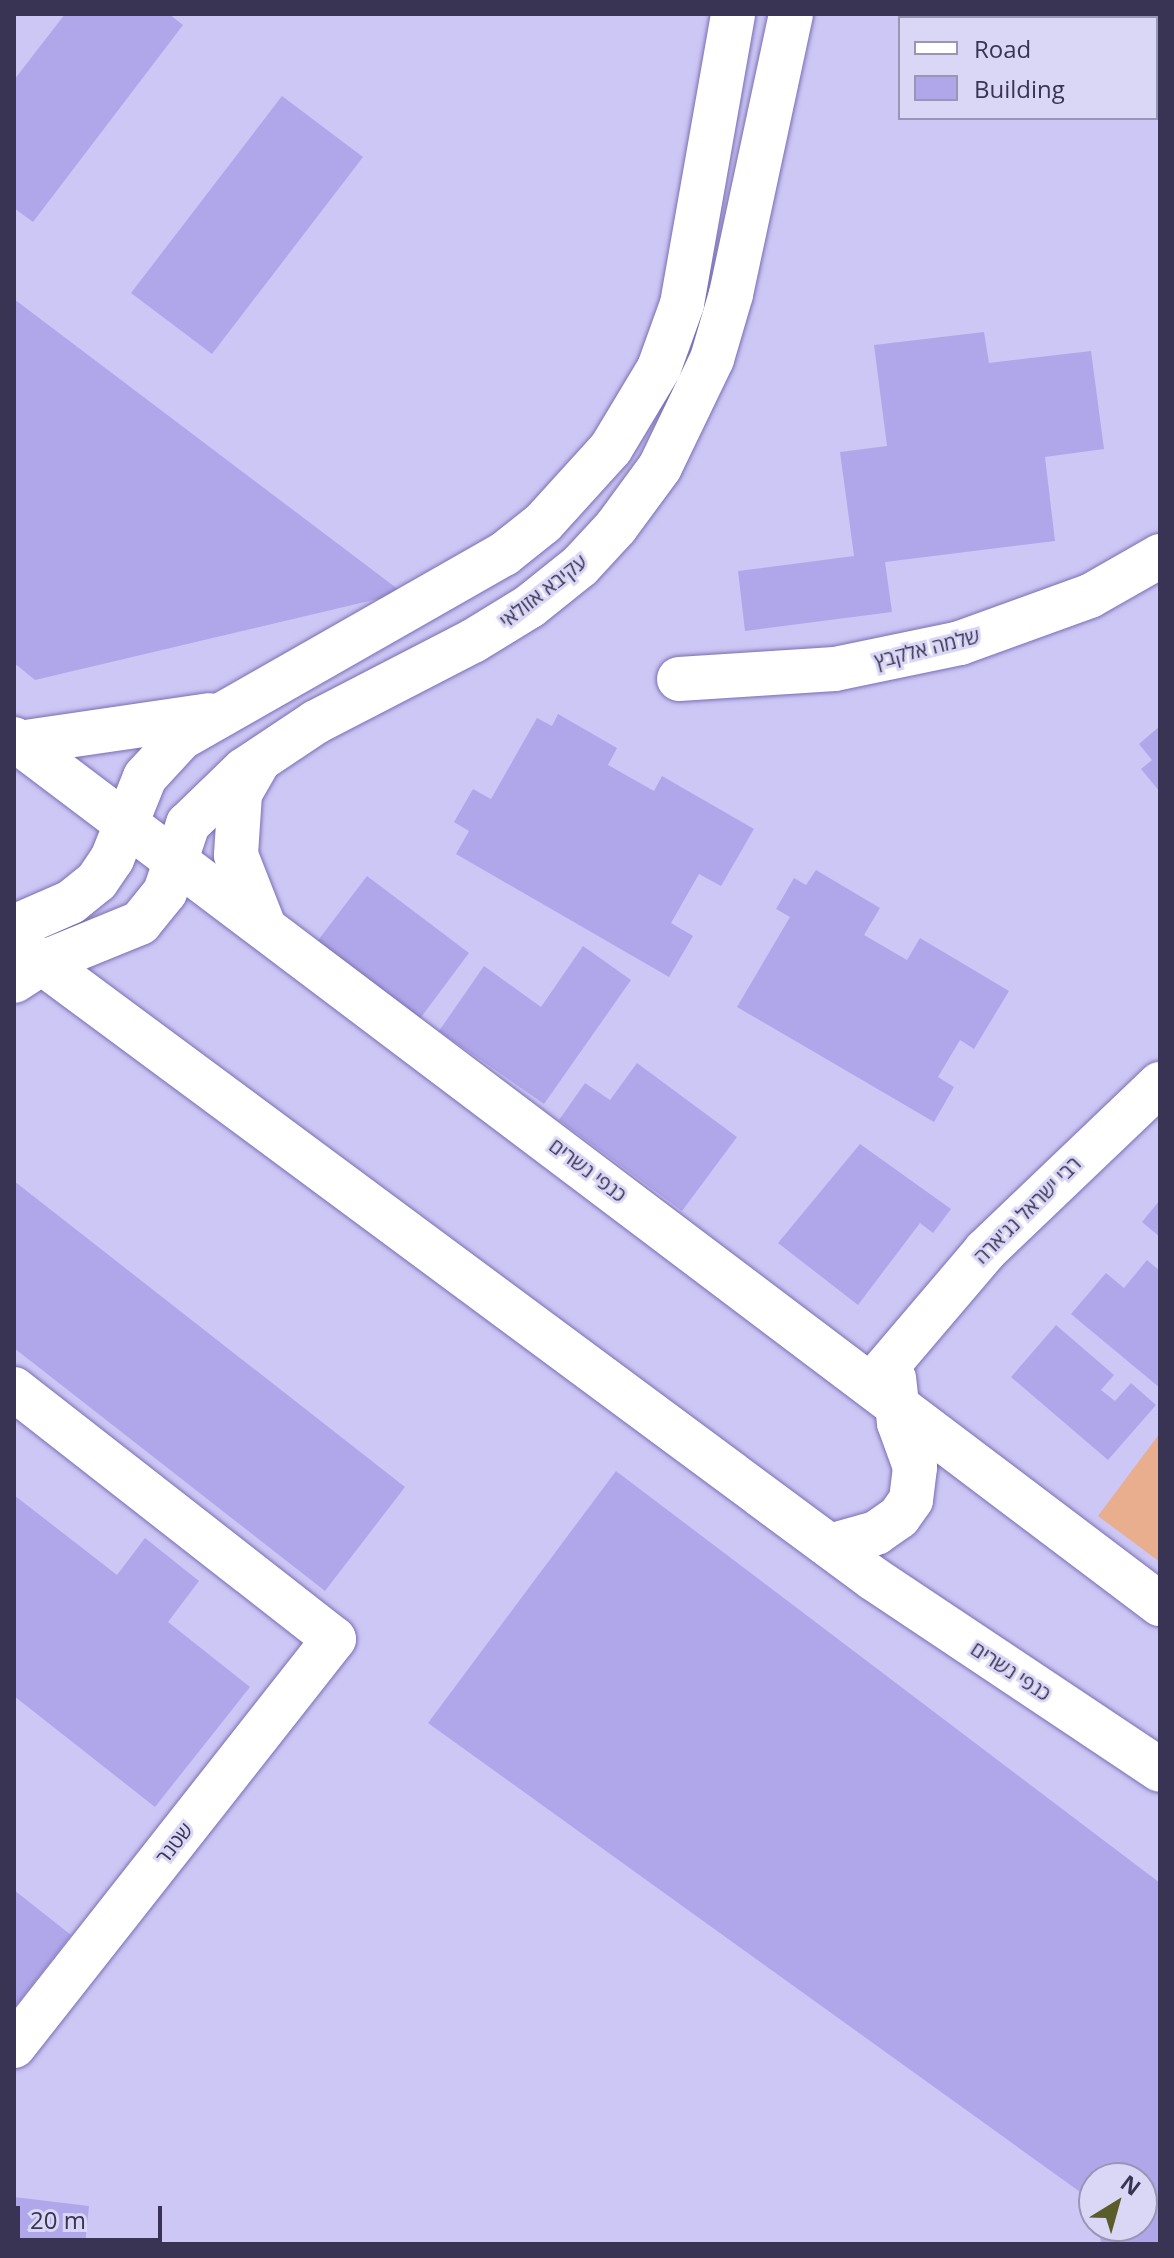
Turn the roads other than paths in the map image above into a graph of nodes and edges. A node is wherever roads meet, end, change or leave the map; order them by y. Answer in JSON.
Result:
{"nodes":[{"id":1,"x":733,"y":14,"type":"edge"},
{"id":2,"x":791,"y":14,"type":"edge"},
{"id":3,"x":1160,"y":556,"type":"edge"},
{"id":4,"x":679,"y":679,"type":"dead end"},
{"id":5,"x":216,"y":714,"type":"junction"},
{"id":6,"x":16,"y":741,"type":"edge"},
{"id":7,"x":263,"y":756,"type":"junction"},
{"id":8,"x":126,"y":822,"type":"junction"},
{"id":9,"x":176,"y":860,"type":"junction"},
{"id":10,"x":265,"y":926,"type":"junction"},
{"id":11,"x":14,"y":927,"type":"edge"},
{"id":12,"x":23,"y":962,"type":"edge"},
{"id":13,"x":1160,"y":1084,"type":"edge"},
{"id":14,"x":14,"y":1389,"type":"edge"},
{"id":15,"x":884,"y":1392,"type":"junction"},
{"id":16,"x":830,"y":1546,"type":"junction"},
{"id":17,"x":1160,"y":1604,"type":"edge"},
{"id":18,"x":1160,"y":1770,"type":"edge"},
{"id":19,"x":14,"y":2046,"type":"edge"}],
"edges":[{"from":1,"to":5,"type":"street"},
{"from":2,"to":7,"type":"street","name":"עקיבא אזולאי"},
{"from":3,"to":4,"type":"street","name":"שלמה אלקבץ"},
{"from":5,"to":6,"type":"street"},
{"from":5,"to":8,"type":"street"},
{"from":6,"to":8,"type":"street","name":"כנפי נשרים"},
{"from":7,"to":9,"type":"street","name":"עקיבא אזולאי"},
{"from":7,"to":10,"type":"street"},
{"from":8,"to":9,"type":"street","name":"כנפי נשרים"},
{"from":8,"to":11,"type":"street"},
{"from":9,"to":10,"type":"street","name":"כנפי נשרים"},
{"from":9,"to":12,"type":"street","name":"עקיבא אזולאי"},
{"from":10,"to":15,"type":"street","name":"כנפי נשרים"},
{"from":12,"to":16,"type":"street","name":"כנפי נשרים"},
{"from":13,"to":15,"type":"street","name":"רבי ישראל נג'ארה"},
{"from":14,"to":19,"type":"street","name":"שטנר"},
{"from":15,"to":16,"type":"street","name":"רבי ישראל נג'ארה"},
{"from":15,"to":17,"type":"street","name":"כנפי נשרים"},
{"from":16,"to":18,"type":"street","name":"כנפי נשרים"}]}
